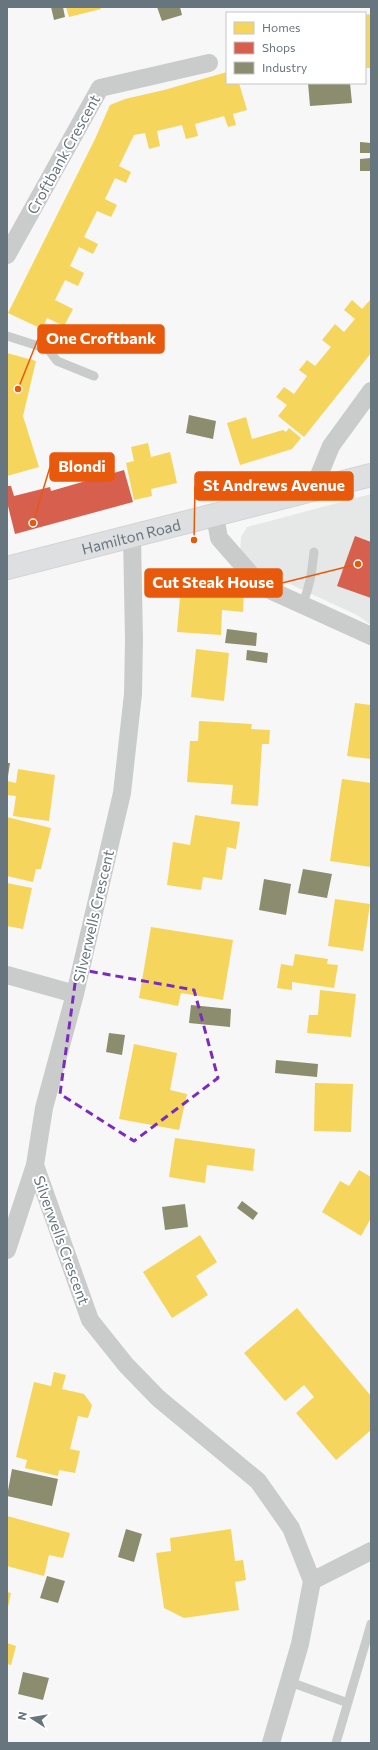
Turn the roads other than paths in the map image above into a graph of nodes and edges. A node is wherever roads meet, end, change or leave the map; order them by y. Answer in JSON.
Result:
{"nodes":[{"id":1,"x":209,"y":63,"type":"dead end"},
{"id":2,"x":7,"y":255,"type":"edge"},
{"id":3,"x":7,"y":336,"type":"edge"},
{"id":4,"x":94,"y":376,"type":"dead end"},
{"id":5,"x":371,"y":391,"type":"edge"},
{"id":6,"x":371,"y":474,"type":"edge"},
{"id":7,"x":313,"y":490,"type":"junction"},
{"id":8,"x":215,"y":516,"type":"junction"},
{"id":9,"x":132,"y":536,"type":"junction"},
{"id":10,"x":314,"y":552,"type":"dead end"},
{"id":11,"x":7,"y":568,"type":"edge"},
{"id":12,"x":302,"y":605,"type":"junction"},
{"id":13,"x":371,"y":636,"type":"edge"},
{"id":14,"x":7,"y":975,"type":"edge"},
{"id":15,"x":75,"y":994,"type":"junction"},
{"id":16,"x":35,"y":1166,"type":"junction"},
{"id":17,"x":7,"y":1250,"type":"edge"},
{"id":18,"x":371,"y":1551,"type":"edge"},
{"id":19,"x":312,"y":1581,"type":"junction"},
{"id":20,"x":371,"y":1624,"type":"edge"},
{"id":21,"x":290,"y":1682,"type":"junction"},
{"id":22,"x":348,"y":1703,"type":"junction"},
{"id":23,"x":271,"y":1743,"type":"edge"},
{"id":24,"x":336,"y":1743,"type":"edge"}],
"edges":[{"from":1,"to":2,"type":"street","name":"Croftbank Crescent"},
{"from":3,"to":4,"type":"lane"},
{"from":5,"to":7,"type":"street"},
{"from":6,"to":7,"type":"main road","name":"Hamilton Road"},
{"from":7,"to":8,"type":"main road","name":"Hamilton Road"},
{"from":8,"to":9,"type":"main road","name":"Hamilton Road"},
{"from":8,"to":12,"type":"street"},
{"from":9,"to":11,"type":"main road","name":"Hamilton Road"},
{"from":9,"to":15,"type":"street","name":"Silverwells Crescent"},
{"from":10,"to":12,"type":"lane"},
{"from":12,"to":13,"type":"street"},
{"from":14,"to":15,"type":"street"},
{"from":15,"to":16,"type":"street","name":"Silverwells Crescent"},
{"from":16,"to":17,"type":"street"},
{"from":16,"to":19,"type":"street","name":"Silverwells Crescent"},
{"from":18,"to":19,"type":"street"},
{"from":19,"to":21,"type":"street"},
{"from":20,"to":22,"type":"lane"},
{"from":21,"to":22,"type":"lane"},
{"from":21,"to":23,"type":"street"},
{"from":22,"to":24,"type":"lane"}]}
